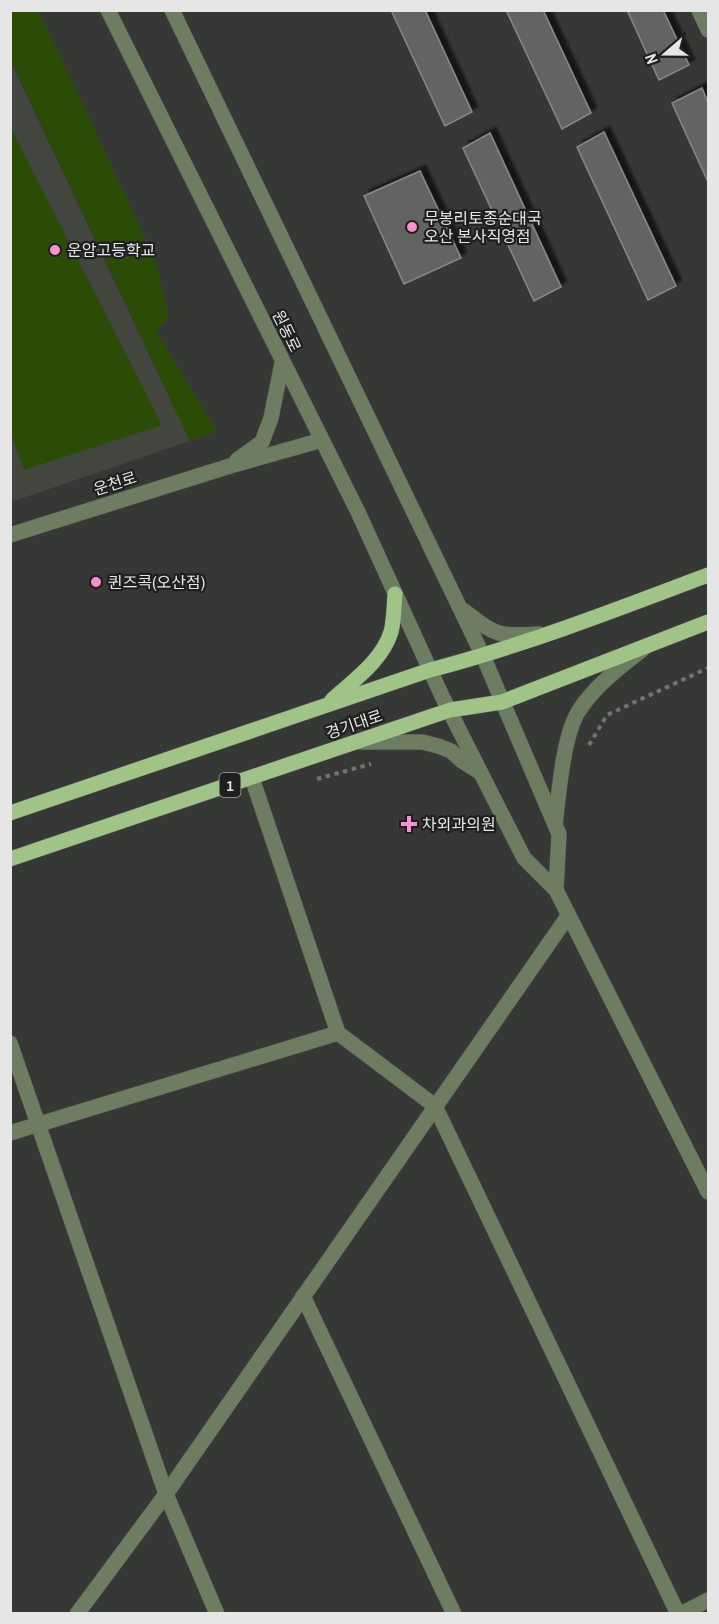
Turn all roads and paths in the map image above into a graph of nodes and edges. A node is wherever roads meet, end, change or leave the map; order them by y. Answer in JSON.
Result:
{"nodes":[{"id":1,"x":108,"y":10,"type":"edge"},
{"id":2,"x":172,"y":10,"type":"edge"},
{"id":3,"x":282,"y":363,"type":"junction"},
{"id":4,"x":322,"y":440,"type":"junction"},
{"id":5,"x":230,"y":466,"type":"junction"},
{"id":6,"x":10,"y":535,"type":"edge"},
{"id":7,"x":708,"y":575,"type":"edge"},
{"id":8,"x":395,"y":594,"type":"junction"},
{"id":9,"x":459,"y":607,"type":"junction"},
{"id":10,"x":708,"y":622,"type":"edge"},
{"id":11,"x":554,"y":633,"type":"junction"},
{"id":12,"x":647,"y":645,"type":"junction"},
{"id":13,"x":483,"y":656,"type":"junction"},
{"id":14,"x":708,"y":668,"type":"edge"},
{"id":15,"x":430,"y":670,"type":"junction"},
{"id":16,"x":502,"y":702,"type":"junction"},
{"id":17,"x":328,"y":705,"type":"junction"},
{"id":18,"x":450,"y":711,"type":"junction"},
{"id":19,"x":358,"y":742,"type":"junction"},
{"id":20,"x":371,"y":764,"type":"dead end"},
{"id":21,"x":564,"y":766,"type":"junction"},
{"id":22,"x":481,"y":773,"type":"junction"},
{"id":23,"x":252,"y":778,"type":"junction"},
{"id":24,"x":314,"y":780,"type":"dead end"},
{"id":25,"x":10,"y":813,"type":"edge"},
{"id":26,"x":555,"y":825,"type":"junction"},
{"id":27,"x":10,"y":859,"type":"edge"},
{"id":28,"x":556,"y":890,"type":"junction"},
{"id":29,"x":568,"y":916,"type":"junction"},
{"id":30,"x":338,"y":1033,"type":"junction"},
{"id":31,"x":10,"y":1043,"type":"edge"},
{"id":32,"x":435,"y":1106,"type":"junction"},
{"id":33,"x":38,"y":1123,"type":"junction"},
{"id":34,"x":10,"y":1133,"type":"edge"},
{"id":35,"x":703,"y":1167,"type":"edge"},
{"id":36,"x":708,"y":1192,"type":"edge"},
{"id":37,"x":303,"y":1296,"type":"junction"},
{"id":38,"x":166,"y":1494,"type":"junction"},
{"id":39,"x":708,"y":1600,"type":"edge"},
{"id":40,"x":77,"y":1614,"type":"edge"},
{"id":41,"x":217,"y":1614,"type":"edge"},
{"id":42,"x":454,"y":1614,"type":"edge"},
{"id":43,"x":680,"y":1614,"type":"edge"}],
"edges":[{"from":1,"to":3,"type":"street","name":"원동로"},
{"from":2,"to":9,"type":"street"},
{"from":3,"to":4,"type":"street","name":"원동로"},
{"from":3,"to":5,"type":"street"},
{"from":4,"to":5,"type":"street","name":"운천로"},
{"from":4,"to":8,"type":"street","name":"원동로"},
{"from":5,"to":6,"type":"street","name":"운천로"},
{"from":7,"to":11,"type":"main road","name":"경기대로"},
{"from":8,"to":15,"type":"street","name":"원동로"},
{"from":8,"to":17,"type":"main road"},
{"from":9,"to":11,"type":"street"},
{"from":9,"to":13,"type":"street"},
{"from":10,"to":12,"type":"main road","name":"경기대로","number":"1"},
{"from":11,"to":13,"type":"main road","name":"경기대로"},
{"from":12,"to":16,"type":"main road","name":"경기대로","number":"1"},
{"from":12,"to":21,"type":"street"},
{"from":13,"to":15,"type":"main road","name":"경기대로"},
{"from":13,"to":16,"type":"street"},
{"from":14,"to":21,"type":"path"},
{"from":15,"to":17,"type":"main road","name":"경기대로"},
{"from":15,"to":18,"type":"street","name":"원동로"},
{"from":16,"to":18,"type":"main road","name":"경기대로","number":"1"},
{"from":16,"to":26,"type":"street"},
{"from":17,"to":25,"type":"main road","name":"경기대로"},
{"from":18,"to":19,"type":"main road","name":"경기대로","number":"1"},
{"from":18,"to":22,"type":"street","name":"원동로"},
{"from":19,"to":22,"type":"street"},
{"from":19,"to":23,"type":"main road","name":"경기대로","number":"1"},
{"from":20,"to":24,"type":"path"},
{"from":21,"to":26,"type":"street"},
{"from":22,"to":28,"type":"street","name":"원동로"},
{"from":23,"to":27,"type":"main road","name":"경기대로","number":"1"},
{"from":23,"to":30,"type":"street"},
{"from":26,"to":28,"type":"street"},
{"from":28,"to":29,"type":"street"},
{"from":29,"to":32,"type":"street"},
{"from":29,"to":35,"type":"street"},
{"from":30,"to":32,"type":"street"},
{"from":30,"to":33,"type":"street"},
{"from":31,"to":33,"type":"street"},
{"from":32,"to":37,"type":"street"},
{"from":32,"to":43,"type":"street"},
{"from":33,"to":34,"type":"street"},
{"from":33,"to":38,"type":"street"},
{"from":35,"to":36,"type":"street"},
{"from":37,"to":38,"type":"street"},
{"from":37,"to":42,"type":"street"},
{"from":38,"to":40,"type":"street"},
{"from":38,"to":41,"type":"street"},
{"from":39,"to":43,"type":"street"}]}
